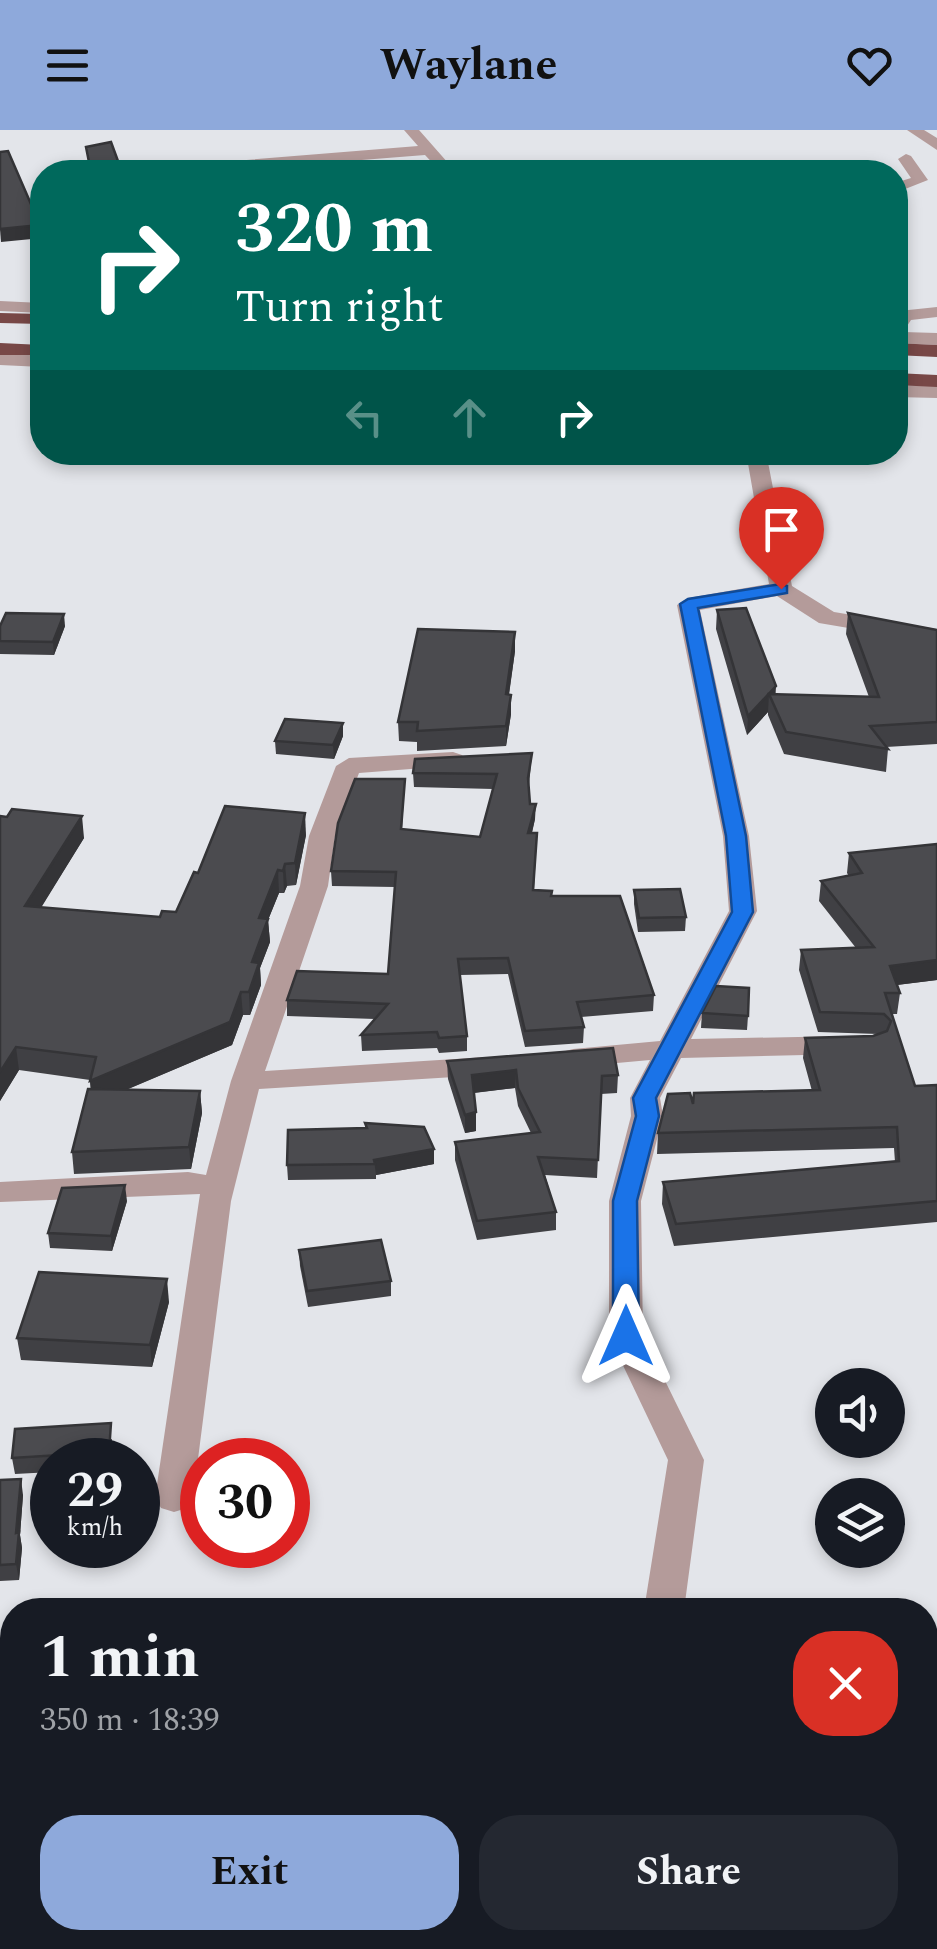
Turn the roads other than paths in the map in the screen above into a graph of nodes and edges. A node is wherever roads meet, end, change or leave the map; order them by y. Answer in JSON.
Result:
{"nodes":[{"id":1,"x":411,"y":130,"type":"edge"},
{"id":2,"x":914,"y":130,"type":"edge"},
{"id":3,"x":937,"y":145,"type":"edge"},
{"id":4,"x":429,"y":150,"type":"junction"},
{"id":5,"x":307,"y":160,"type":"edge"},
{"id":6,"x":438,"y":160,"type":"edge"},
{"id":7,"x":908,"y":162,"type":"edge"},
{"id":8,"x":908,"y":184,"type":"edge"},
{"id":9,"x":0,"y":306,"type":"edge"},
{"id":10,"x":30,"y":307,"type":"edge"},
{"id":11,"x":937,"y":312,"type":"edge"},
{"id":12,"x":908,"y":315,"type":"edge"},
{"id":13,"x":0,"y":318,"type":"edge"},
{"id":14,"x":30,"y":319,"type":"edge"},
{"id":15,"x":908,"y":336,"type":"edge"},
{"id":16,"x":937,"y":339,"type":"edge"},
{"id":17,"x":0,"y":348,"type":"edge"},
{"id":18,"x":30,"y":349,"type":"edge"},
{"id":19,"x":908,"y":350,"type":"edge"},
{"id":20,"x":937,"y":351,"type":"edge"},
{"id":21,"x":0,"y":359,"type":"edge"},
{"id":22,"x":30,"y":360,"type":"edge"},
{"id":23,"x":908,"y":380,"type":"edge"},
{"id":24,"x":937,"y":381,"type":"edge"},
{"id":25,"x":908,"y":391,"type":"edge"},
{"id":26,"x":937,"y":392,"type":"edge"},
{"id":27,"x":758,"y":465,"type":"edge"},
{"id":28,"x":781,"y":589,"type":"junction"},
{"id":29,"x":937,"y":636,"type":"edge"},
{"id":30,"x":479,"y":758,"type":"edge"},
{"id":31,"x":870,"y":1044,"type":"edge"},
{"id":32,"x":670,"y":1050,"type":"junction"},
{"id":33,"x":552,"y":1060,"type":"edge"},
{"id":34,"x":512,"y":1064,"type":"edge"},
{"id":35,"x":246,"y":1081,"type":"junction"},
{"id":36,"x":218,"y":1186,"type":"junction"},
{"id":37,"x":0,"y":1192,"type":"edge"},
{"id":38,"x":174,"y":1498,"type":"dead end"},
{"id":39,"x":666,"y":1598,"type":"edge"}],
"edges":[{"from":1,"to":4,"type":"street"},
{"from":2,"to":3,"type":"street"},
{"from":4,"to":5,"type":"street"},
{"from":4,"to":6,"type":"street"},
{"from":7,"to":8,"type":"street"},
{"from":9,"to":10,"type":"street"},
{"from":11,"to":12,"type":"street"},
{"from":13,"to":14,"type":"highway"},
{"from":15,"to":16,"type":"street"},
{"from":17,"to":18,"type":"highway"},
{"from":19,"to":20,"type":"highway"},
{"from":21,"to":22,"type":"street"},
{"from":23,"to":24,"type":"highway"},
{"from":25,"to":26,"type":"street"},
{"from":27,"to":28,"type":"street"},
{"from":28,"to":29,"type":"street"},
{"from":28,"to":32,"type":"street"},
{"from":30,"to":35,"type":"street"},
{"from":31,"to":32,"type":"street"},
{"from":32,"to":33,"type":"street"},
{"from":32,"to":39,"type":"street"},
{"from":34,"to":35,"type":"street"},
{"from":35,"to":36,"type":"street"},
{"from":36,"to":37,"type":"street"},
{"from":36,"to":38,"type":"street"}]}
